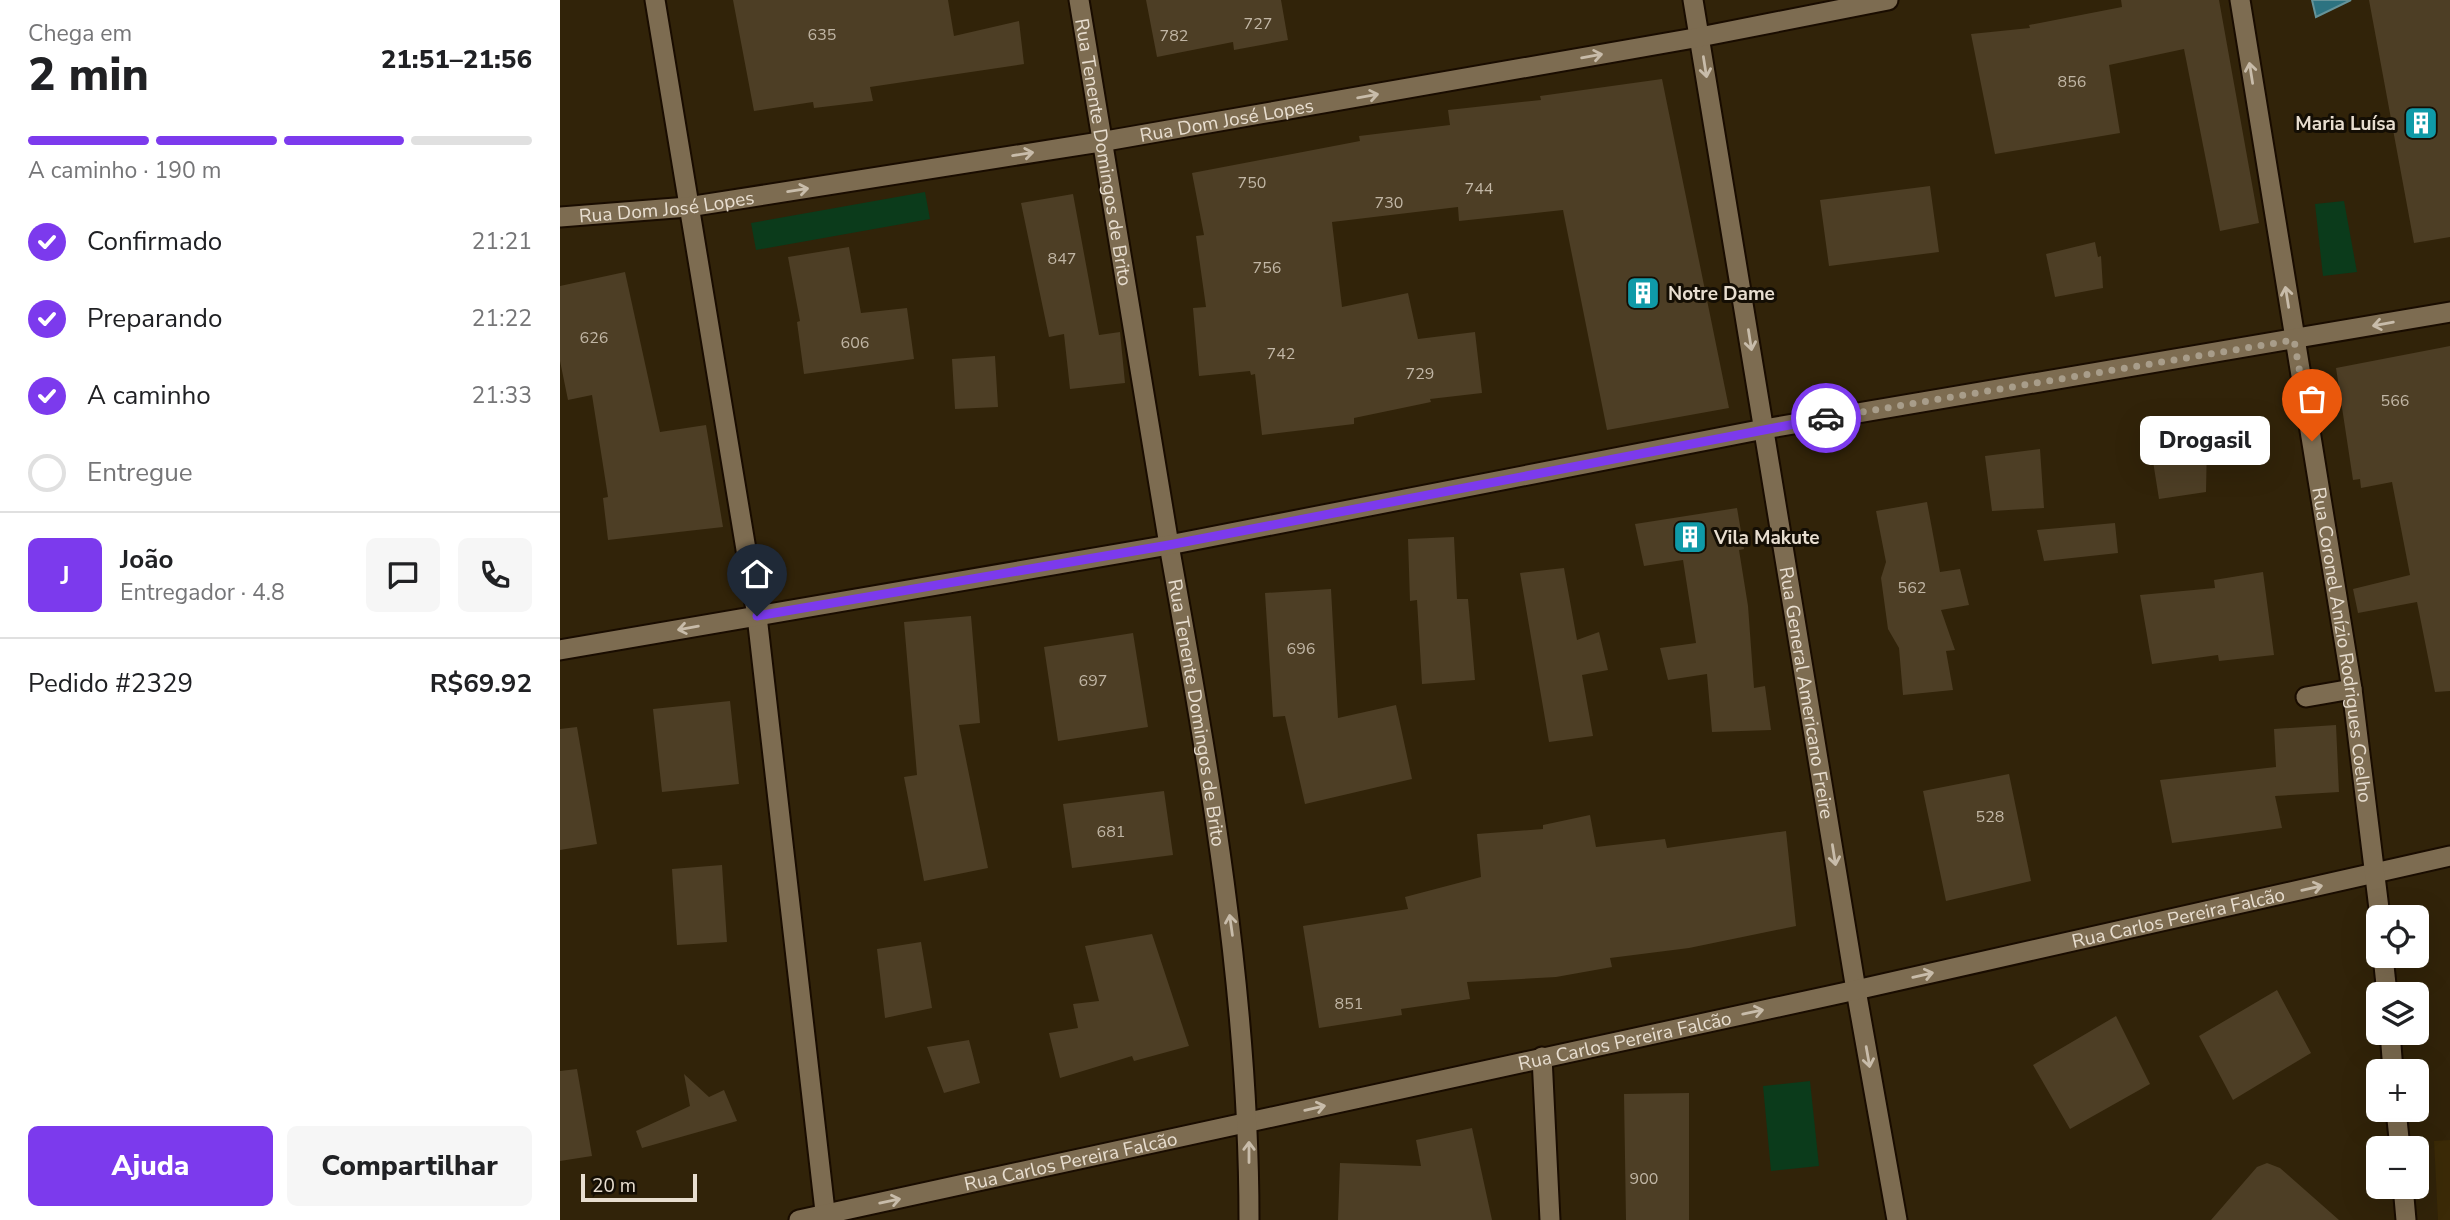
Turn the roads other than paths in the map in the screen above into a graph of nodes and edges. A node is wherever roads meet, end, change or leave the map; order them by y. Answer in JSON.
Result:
{"nodes":[{"id":1,"x":655,"y":0,"type":"edge"},
{"id":2,"x":1079,"y":0,"type":"edge"},
{"id":3,"x":1693,"y":0,"type":"edge"},
{"id":4,"x":1888,"y":0,"type":"edge"},
{"id":5,"x":2240,"y":0,"type":"edge"},
{"id":6,"x":1700,"y":37,"type":"junction"},
{"id":7,"x":1100,"y":142,"type":"junction"},
{"id":8,"x":688,"y":207,"type":"junction"},
{"id":9,"x":560,"y":217,"type":"edge"},
{"id":10,"x":2450,"y":312,"type":"edge"},
{"id":11,"x":2294,"y":340,"type":"junction"},
{"id":12,"x":1764,"y":429,"type":"junction"},
{"id":13,"x":1169,"y":545,"type":"junction"},
{"id":14,"x":757,"y":616,"type":"junction"},
{"id":15,"x":560,"y":650,"type":"edge"},
{"id":16,"x":2353,"y":689,"type":"junction"},
{"id":17,"x":2306,"y":697,"type":"dead end"},
{"id":18,"x":2450,"y":856,"type":"edge"},
{"id":19,"x":2376,"y":873,"type":"junction"},
{"id":20,"x":2379,"y":905,"type":"edge"},
{"id":21,"x":1856,"y":990,"type":"junction"},
{"id":22,"x":1542,"y":1056,"type":"junction"},
{"id":23,"x":1249,"y":1123,"type":"junction"},
{"id":24,"x":2404,"y":1199,"type":"edge"},
{"id":25,"x":826,"y":1217,"type":"edge"},
{"id":26,"x":799,"y":1220,"type":"edge"},
{"id":27,"x":1249,"y":1220,"type":"edge"},
{"id":28,"x":1550,"y":1220,"type":"edge"},
{"id":29,"x":1897,"y":1220,"type":"edge"},
{"id":30,"x":2406,"y":1220,"type":"edge"}],
"edges":[{"from":1,"to":8,"type":"street"},
{"from":2,"to":7,"type":"street","name":"Rua Tenente Domingos de Brito"},
{"from":3,"to":6,"type":"street","name":"Rua General Americano Freire"},
{"from":4,"to":6,"type":"street","name":"Rua Dom José Lopes"},
{"from":11,"to":5,"type":"street","name":"Rua Coronel Anízio Rodrigues Coelho","one_way":true},
{"from":7,"to":6,"type":"street","name":"Rua Dom José Lopes","one_way":true},
{"from":6,"to":12,"type":"street","name":"Rua General Americano Freire","one_way":true},
{"from":8,"to":7,"type":"street","name":"Rua Dom José Lopes","one_way":true},
{"from":7,"to":13,"type":"street","name":"Rua Tenente Domingos de Brito"},
{"from":8,"to":9,"type":"street","name":"Rua Dom José Lopes"},
{"from":8,"to":14,"type":"street"},
{"from":10,"to":11,"type":"street","one_way":true},
{"from":11,"to":12,"type":"street"},
{"from":11,"to":16,"type":"street","name":"Rua Coronel Anízio Rodrigues Coelho"},
{"from":12,"to":13,"type":"street"},
{"from":12,"to":21,"type":"street","name":"Rua General Americano Freire","one_way":true},
{"from":13,"to":14,"type":"street"},
{"from":23,"to":13,"type":"street","name":"Rua Tenente Domingos de Brito","one_way":true},
{"from":14,"to":15,"type":"street","one_way":true},
{"from":14,"to":25,"type":"street"},
{"from":16,"to":17,"type":"street"},
{"from":16,"to":19,"type":"street","name":"Rua Coronel Anízio Rodrigues Coelho"},
{"from":18,"to":19,"type":"street","name":"Rua Carlos Pereira Falcão"},
{"from":19,"to":20,"type":"street","name":"Rua Coronel Anízio Rodrigues Coelho"},
{"from":21,"to":19,"type":"street","name":"Rua Carlos Pereira Falcão","one_way":true},
{"from":22,"to":21,"type":"street","name":"Rua Carlos Pereira Falcão","one_way":true},
{"from":21,"to":29,"type":"street","name":"Rua General Americano Freire","one_way":true},
{"from":23,"to":22,"type":"street","name":"Rua Carlos Pereira Falcão","one_way":true},
{"from":22,"to":28,"type":"street"},
{"from":25,"to":23,"type":"street","name":"Rua Carlos Pereira Falcão","one_way":true},
{"from":27,"to":23,"type":"street","name":"Rua Tenente Domingos de Brito","one_way":true},
{"from":24,"to":30,"type":"street"},
{"from":25,"to":26,"type":"street","name":"Rua Carlos Pereira Falcão"}]}
